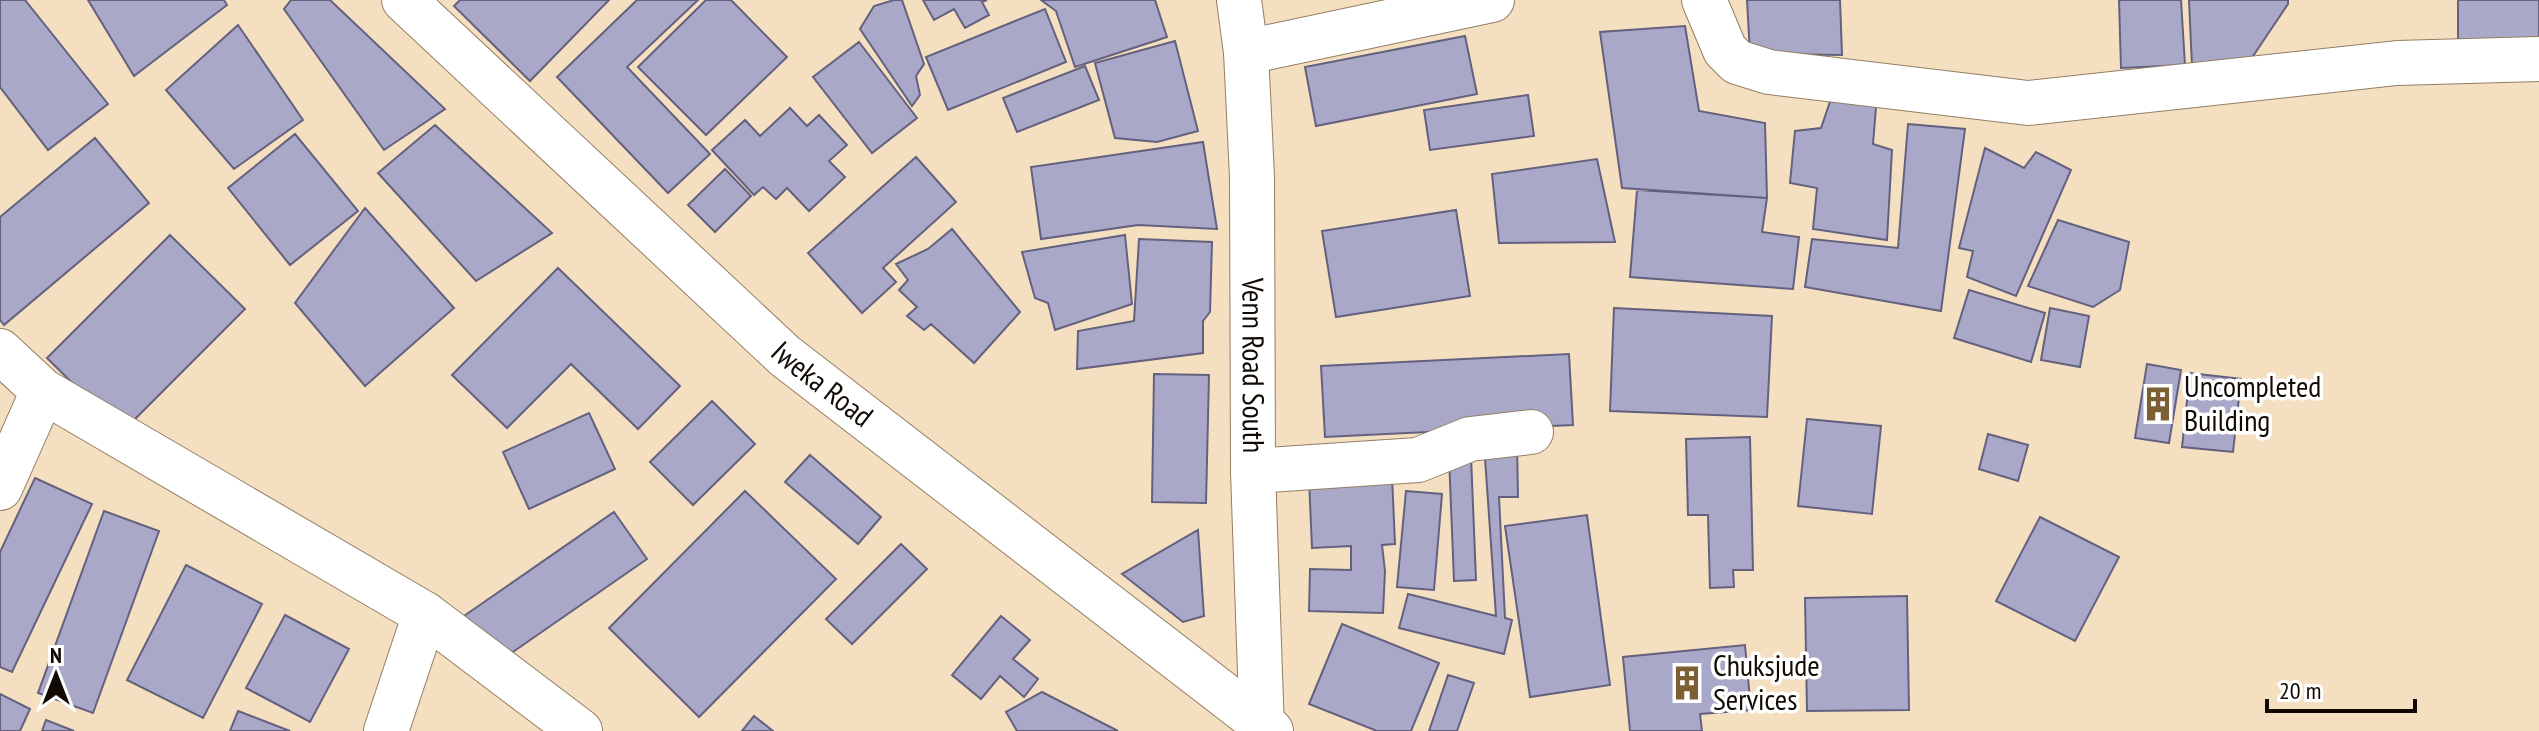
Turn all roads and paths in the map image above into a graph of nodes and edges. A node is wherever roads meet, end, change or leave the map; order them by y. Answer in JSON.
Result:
{"nodes":[{"id":1,"x":404,"y":0,"type":"edge"},
{"id":2,"x":1239,"y":0,"type":"edge"},
{"id":3,"x":1492,"y":0,"type":"edge"},
{"id":4,"x":1704,"y":0,"type":"edge"},
{"id":5,"x":1246,"y":52,"type":"junction"},
{"id":6,"x":2539,"y":59,"type":"edge"},
{"id":7,"x":0,"y":351,"type":"edge"},
{"id":8,"x":43,"y":391,"type":"junction"},
{"id":9,"x":1531,"y":432,"type":"dead end"},
{"id":10,"x":1253,"y":471,"type":"junction"},
{"id":11,"x":0,"y":488,"type":"edge"},
{"id":12,"x":425,"y":614,"type":"junction"},
{"id":13,"x":1265,"y":728,"type":"edge"},
{"id":14,"x":386,"y":731,"type":"edge"},
{"id":15,"x":580,"y":731,"type":"edge"}],
"edges":[{"from":1,"to":13,"type":"street","name":"Iweka Road"},
{"from":2,"to":5,"type":"street","name":"Venn Road South"},
{"from":3,"to":5,"type":"street"},
{"from":4,"to":6,"type":"street"},
{"from":5,"to":10,"type":"street","name":"Venn Road South"},
{"from":7,"to":8,"type":"street"},
{"from":8,"to":11,"type":"street"},
{"from":8,"to":12,"type":"street"},
{"from":9,"to":10,"type":"street"},
{"from":10,"to":13,"type":"street","name":"Venn Road South"},
{"from":12,"to":14,"type":"street"},
{"from":12,"to":15,"type":"street"}]}
